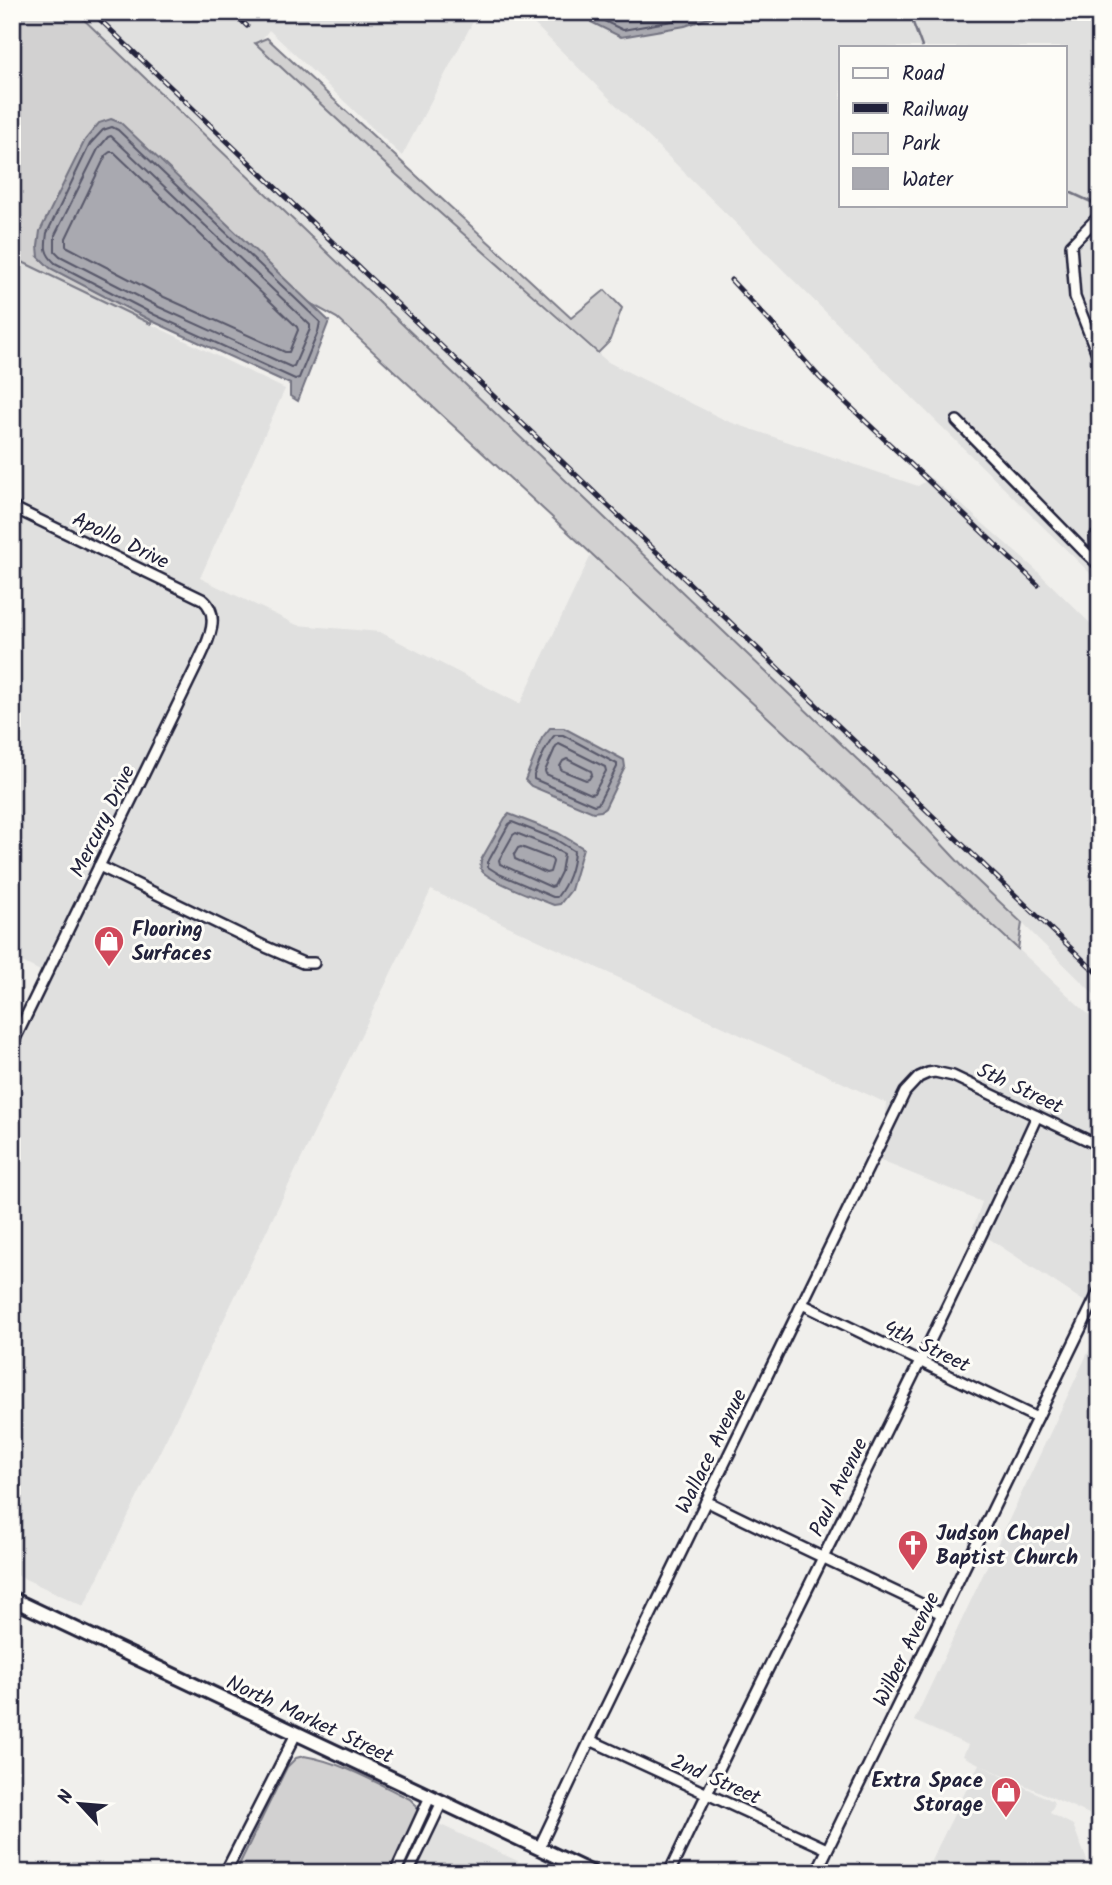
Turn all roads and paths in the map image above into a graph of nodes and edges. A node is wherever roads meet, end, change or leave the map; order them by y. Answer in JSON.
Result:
{"nodes":[{"id":1,"x":1100,"y":215,"type":"edge"},
{"id":2,"x":1100,"y":361,"type":"edge"},
{"id":3,"x":957,"y":421,"type":"dead end"},
{"id":4,"x":12,"y":507,"type":"edge"},
{"id":5,"x":1100,"y":535,"type":"edge"},
{"id":6,"x":1098,"y":564,"type":"edge"},
{"id":7,"x":212,"y":609,"type":"joint"},
{"id":8,"x":99,"y":866,"type":"junction"},
{"id":9,"x":314,"y":963,"type":"dead end"},
{"id":10,"x":12,"y":1045,"type":"edge"},
{"id":11,"x":922,"y":1075,"type":"joint"},
{"id":12,"x":1037,"y":1116,"type":"junction"},
{"id":13,"x":1100,"y":1146,"type":"edge"},
{"id":14,"x":1100,"y":1289,"type":"edge"},
{"id":15,"x":802,"y":1304,"type":"junction"},
{"id":16,"x":919,"y":1362,"type":"junction"},
{"id":17,"x":1037,"y":1418,"type":"junction"},
{"id":18,"x":706,"y":1501,"type":"junction"},
{"id":19,"x":823,"y":1558,"type":"junction"},
{"id":20,"x":12,"y":1599,"type":"edge"},
{"id":21,"x":942,"y":1614,"type":"junction"},
{"id":22,"x":296,"y":1734,"type":"junction"},
{"id":23,"x":590,"y":1740,"type":"junction"},
{"id":24,"x":706,"y":1794,"type":"junction"},
{"id":25,"x":436,"y":1800,"type":"junction"},
{"id":26,"x":539,"y":1848,"type":"junction"},
{"id":27,"x":827,"y":1849,"type":"junction"},
{"id":28,"x":225,"y":1873,"type":"edge"},
{"id":29,"x":395,"y":1873,"type":"edge"},
{"id":30,"x":408,"y":1873,"type":"edge"},
{"id":31,"x":592,"y":1873,"type":"edge"},
{"id":32,"x":669,"y":1873,"type":"edge"},
{"id":33,"x":816,"y":1873,"type":"edge"}],
"edges":[{"from":1,"to":2,"type":"street"},
{"from":3,"to":6,"type":"street"},
{"from":4,"to":7,"type":"street","name":"Apollo Drive"},
{"from":5,"to":6,"type":"street"},
{"from":7,"to":8,"type":"street","name":"Mercury Drive"},
{"from":8,"to":9,"type":"street"},
{"from":8,"to":10,"type":"street","name":"Mercury Drive"},
{"from":11,"to":12,"type":"street","name":"5th Street"},
{"from":11,"to":15,"type":"street","name":"Wallace Avenue"},
{"from":12,"to":13,"type":"street","name":"5th Street"},
{"from":12,"to":16,"type":"street","name":"Paul Avenue"},
{"from":14,"to":17,"type":"street","name":"Wilber Avenue"},
{"from":15,"to":16,"type":"street","name":"4th Street"},
{"from":15,"to":18,"type":"street","name":"Wallace Avenue"},
{"from":16,"to":17,"type":"street","name":"4th Street"},
{"from":16,"to":19,"type":"street","name":"Paul Avenue"},
{"from":17,"to":21,"type":"street","name":"Wilber Avenue"},
{"from":18,"to":19,"type":"street"},
{"from":18,"to":23,"type":"street","name":"Wallace Avenue"},
{"from":19,"to":21,"type":"street"},
{"from":19,"to":24,"type":"street","name":"Paul Avenue"},
{"from":20,"to":22,"type":"main road","name":"North Market Street"},
{"from":21,"to":27,"type":"street","name":"Wilber Avenue"},
{"from":22,"to":25,"type":"main road","name":"North Market Street"},
{"from":22,"to":28,"type":"street"},
{"from":23,"to":24,"type":"street","name":"2nd Street"},
{"from":23,"to":26,"type":"street","name":"Wallace Avenue"},
{"from":24,"to":27,"type":"street","name":"2nd Street"},
{"from":24,"to":32,"type":"street","name":"Paul Avenue"},
{"from":25,"to":26,"type":"main road","name":"North Market Street"},
{"from":25,"to":29,"type":"street"},
{"from":25,"to":30,"type":"street"},
{"from":26,"to":31,"type":"main road","name":"North Market Street"},
{"from":27,"to":33,"type":"street","name":"Wilber Avenue"}]}
